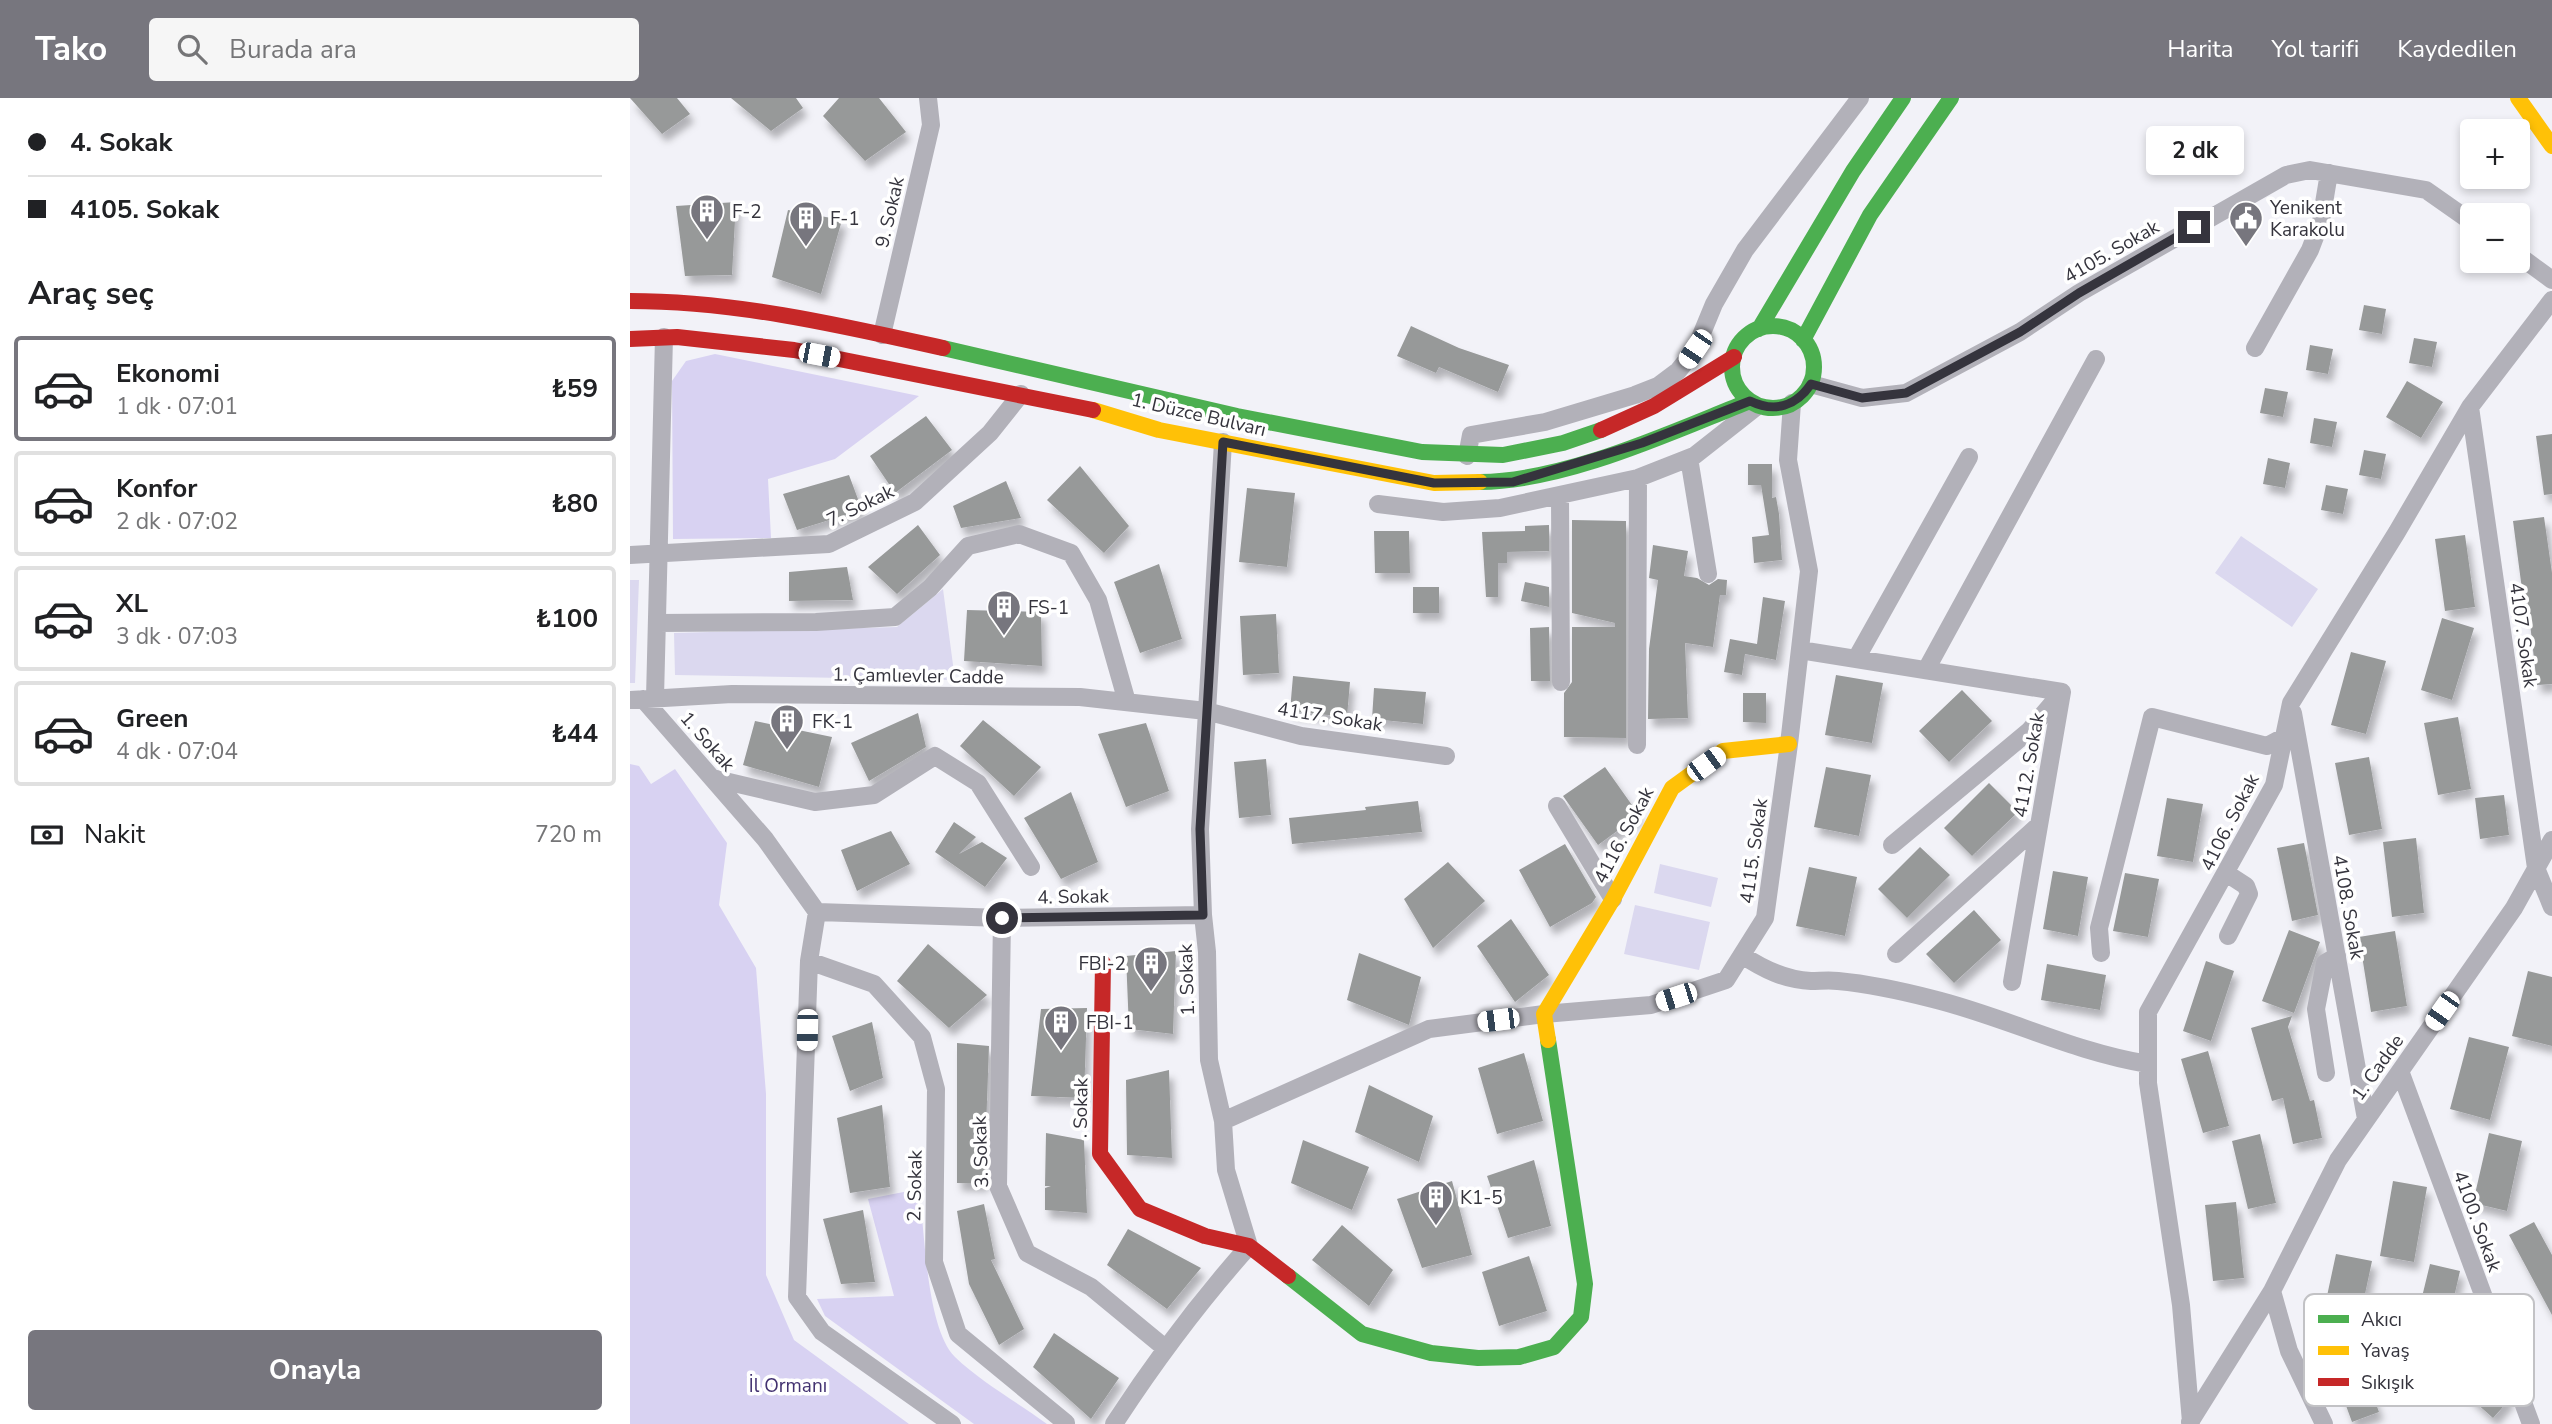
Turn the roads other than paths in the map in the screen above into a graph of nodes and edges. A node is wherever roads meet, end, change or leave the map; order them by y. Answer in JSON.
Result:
{"nodes":[{"id":1,"x":928,"y":98,"type":"edge"},
{"id":2,"x":1860,"y":98,"type":"edge"},
{"id":3,"x":1903,"y":98,"type":"edge"},
{"id":4,"x":1951,"y":98,"type":"edge"},
{"id":5,"x":2518,"y":98,"type":"edge"},
{"id":6,"x":2552,"y":146,"type":"edge"},
{"id":7,"x":2329,"y":173,"type":"junction"},
{"id":8,"x":2460,"y":214,"type":"edge"},
{"id":9,"x":2530,"y":264,"type":"edge"},
{"id":10,"x":2552,"y":280,"type":"edge"},
{"id":11,"x":2552,"y":300,"type":"edge"},
{"id":12,"x":630,"y":301,"type":"edge"},
{"id":13,"x":1759,"y":329,"type":"junction"},
{"id":14,"x":882,"y":335,"type":"junction"},
{"id":15,"x":664,"y":337,"type":"junction"},
{"id":16,"x":630,"y":339,"type":"edge"},
{"id":17,"x":1803,"y":340,"type":"junction"},
{"id":18,"x":2255,"y":348,"type":"dead end"},
{"id":19,"x":1734,"y":357,"type":"junction"},
{"id":20,"x":2096,"y":359,"type":"dead end"},
{"id":21,"x":1811,"y":384,"type":"junction"},
{"id":22,"x":1021,"y":394,"type":"junction"},
{"id":23,"x":1755,"y":403,"type":"junction"},
{"id":24,"x":1792,"y":403,"type":"junction"},
{"id":25,"x":2470,"y":407,"type":"junction"},
{"id":26,"x":1223,"y":442,"type":"junction"},
{"id":27,"x":1467,"y":456,"type":"junction"},
{"id":28,"x":1969,"y":457,"type":"dead end"},
{"id":29,"x":1689,"y":458,"type":"junction"},
{"id":30,"x":1638,"y":478,"type":"junction"},
{"id":31,"x":1560,"y":497,"type":"junction"},
{"id":32,"x":1378,"y":504,"type":"dead end"},
{"id":33,"x":659,"y":553,"type":"junction"},
{"id":34,"x":630,"y":555,"type":"edge"},
{"id":35,"x":1708,"y":573,"type":"dead end"},
{"id":36,"x":657,"y":623,"type":"junction"},
{"id":37,"x":1800,"y":650,"type":"junction"},
{"id":38,"x":1856,"y":659,"type":"junction"},
{"id":39,"x":1926,"y":670,"type":"junction"},
{"id":40,"x":1561,"y":682,"type":"dead end"},
{"id":41,"x":2062,"y":692,"type":"junction"},
{"id":42,"x":643,"y":699,"type":"edge"},
{"id":43,"x":1127,"y":702,"type":"junction"},
{"id":44,"x":2291,"y":703,"type":"junction"},
{"id":45,"x":1206,"y":711,"type":"junction"},
{"id":46,"x":2284,"y":737,"type":"junction"},
{"id":47,"x":1637,"y":744,"type":"dead end"},
{"id":48,"x":1790,"y":744,"type":"junction"},
{"id":49,"x":1446,"y":756,"type":"dead end"},
{"id":50,"x":712,"y":778,"type":"junction"},
{"id":51,"x":1557,"y":806,"type":"dead end"},
{"id":52,"x":2039,"y":825,"type":"junction"},
{"id":53,"x":2552,"y":840,"type":"edge"},
{"id":54,"x":1892,"y":845,"type":"dead end"},
{"id":55,"x":1031,"y":867,"type":"dead end"},
{"id":56,"x":2536,"y":868,"type":"junction"},
{"id":57,"x":2227,"y":873,"type":"junction"},
{"id":58,"x":1613,"y":899,"type":"junction"},
{"id":59,"x":2552,"y":907,"type":"edge"},
{"id":60,"x":817,"y":912,"type":"junction"},
{"id":61,"x":1203,"y":915,"type":"junction"},
{"id":62,"x":1002,"y":918,"type":"junction"},
{"id":63,"x":2228,"y":936,"type":"dead end"},
{"id":64,"x":2101,"y":953,"type":"dead end"},
{"id":65,"x":1896,"y":954,"type":"dead end"},
{"id":66,"x":1742,"y":955,"type":"junction"},
{"id":67,"x":2337,"y":956,"type":"junction"},
{"id":68,"x":809,"y":961,"type":"junction"},
{"id":69,"x":1103,"y":964,"type":"dead end"},
{"id":70,"x":2012,"y":982,"type":"dead end"},
{"id":71,"x":1545,"y":1014,"type":"junction"},
{"id":72,"x":2148,"y":1064,"type":"junction"},
{"id":73,"x":2400,"y":1071,"type":"junction"},
{"id":74,"x":2326,"y":1073,"type":"dead end"},
{"id":75,"x":2367,"y":1119,"type":"junction"},
{"id":76,"x":1223,"y":1121,"type":"junction"},
{"id":77,"x":1249,"y":1246,"type":"junction"},
{"id":78,"x":2272,"y":1291,"type":"junction"},
{"id":79,"x":2483,"y":1294,"type":"edge"},
{"id":80,"x":1165,"y":1348,"type":"junction"},
{"id":81,"x":2304,"y":1382,"type":"edge"},
{"id":82,"x":2315,"y":1406,"type":"edge"},
{"id":83,"x":2524,"y":1406,"type":"edge"},
{"id":84,"x":1066,"y":1423,"type":"edge"},
{"id":85,"x":2190,"y":1423,"type":"edge"},
{"id":86,"x":952,"y":1424,"type":"edge"},
{"id":87,"x":1114,"y":1424,"type":"edge"},
{"id":88,"x":2324,"y":1424,"type":"edge"},
{"id":89,"x":2531,"y":1424,"type":"edge"}],
"edges":[{"from":1,"to":14,"type":"street","name":"9. Sokak"},
{"from":2,"to":27,"type":"street"},
{"from":3,"to":13,"type":"main road"},
{"from":4,"to":17,"type":"main road"},
{"from":5,"to":6,"type":"main road"},
{"from":7,"to":8,"type":"street","name":"4105. Sokak"},
{"from":7,"to":18,"type":"street"},
{"from":7,"to":21,"type":"street","name":"4105. Sokak"},
{"from":9,"to":10,"type":"street"},
{"from":11,"to":25,"type":"street","name":"4106. Sokak"},
{"from":12,"to":14,"type":"main road","name":"1. Düzce Bulvarı"},
{"from":13,"to":17,"type":"main road"},
{"from":13,"to":19,"type":"main road"},
{"from":14,"to":27,"type":"main road","name":"1. Düzce Bulvarı"},
{"from":15,"to":16,"type":"main road","name":"1. Düzce Bulvarı"},
{"from":15,"to":22,"type":"main road","name":"1. Düzce Bulvarı"},
{"from":15,"to":33,"type":"street"},
{"from":17,"to":21,"type":"main road"},
{"from":19,"to":23,"type":"main road"},
{"from":19,"to":27,"type":"main road","name":"1. Düzce Bulvarı"},
{"from":20,"to":39,"type":"street"},
{"from":21,"to":24,"type":"main road"},
{"from":22,"to":26,"type":"main road","name":"1. Düzce Bulvarı"},
{"from":22,"to":33,"type":"street","name":"7. Sokak"},
{"from":23,"to":24,"type":"main road"},
{"from":23,"to":26,"type":"main road","name":"1. Düzce Bulvarı"},
{"from":23,"to":29,"type":"street"},
{"from":24,"to":37,"type":"street","name":"4115. Sokak"},
{"from":25,"to":44,"type":"street","name":"4106. Sokak"},
{"from":25,"to":56,"type":"street","name":"4107. Sokak"},
{"from":26,"to":45,"type":"street","name":"1. Sokak"},
{"from":28,"to":38,"type":"street"},
{"from":29,"to":30,"type":"street"},
{"from":29,"to":35,"type":"street"},
{"from":30,"to":31,"type":"street"},
{"from":30,"to":47,"type":"street"},
{"from":31,"to":32,"type":"street"},
{"from":31,"to":40,"type":"street"},
{"from":33,"to":34,"type":"street","name":"7. Sokak"},
{"from":33,"to":36,"type":"street"},
{"from":36,"to":42,"type":"street"},
{"from":36,"to":43,"type":"street"},
{"from":37,"to":38,"type":"street","name":"4112. Sokak"},
{"from":37,"to":48,"type":"street","name":"4115. Sokak"},
{"from":38,"to":39,"type":"street","name":"4112. Sokak"},
{"from":39,"to":41,"type":"street","name":"4112. Sokak"},
{"from":41,"to":52,"type":"street","name":"4112. Sokak"},
{"from":41,"to":54,"type":"street"},
{"from":42,"to":43,"type":"street","name":"1. Çamlıevler Cadde"},
{"from":42,"to":50,"type":"street","name":"1. Sokak"},
{"from":43,"to":45,"type":"street","name":"1. Çamlıevler Cadde"},
{"from":44,"to":46,"type":"street","name":"4106. Sokak"},
{"from":44,"to":67,"type":"street","name":"4108. Sokak"},
{"from":45,"to":49,"type":"street","name":"4117. Sokak"},
{"from":45,"to":61,"type":"street","name":"1. Sokak"},
{"from":46,"to":57,"type":"street","name":"4106. Sokak"},
{"from":46,"to":64,"type":"street"},
{"from":48,"to":58,"type":"main road","name":"4116. Sokak"},
{"from":48,"to":66,"type":"street","name":"4115. Sokak"},
{"from":50,"to":55,"type":"street"},
{"from":50,"to":60,"type":"street","name":"1. Sokak"},
{"from":51,"to":58,"type":"street"},
{"from":52,"to":65,"type":"street"},
{"from":52,"to":70,"type":"street","name":"4112. Sokak"},
{"from":53,"to":56,"type":"street","name":"1. Cadde"},
{"from":56,"to":59,"type":"street","name":"4107. Sokak"},
{"from":56,"to":73,"type":"street","name":"1. Cadde"},
{"from":57,"to":63,"type":"street"},
{"from":57,"to":72,"type":"street","name":"4106. Sokak"},
{"from":58,"to":71,"type":"main road","name":"4116. Sokak"},
{"from":60,"to":62,"type":"street","name":"4. Sokak"},
{"from":60,"to":68,"type":"street"},
{"from":61,"to":62,"type":"street","name":"4. Sokak"},
{"from":61,"to":76,"type":"street","name":"1. Sokak"},
{"from":62,"to":80,"type":"street","name":"3. Sokak"},
{"from":66,"to":71,"type":"street","name":"4115. Sokak"},
{"from":66,"to":72,"type":"street"},
{"from":67,"to":74,"type":"street"},
{"from":67,"to":75,"type":"street","name":"4108. Sokak"},
{"from":68,"to":84,"type":"street","name":"2. Sokak"},
{"from":68,"to":86,"type":"street"},
{"from":69,"to":77,"type":"main road","name":". Sokak"},
{"from":71,"to":76,"type":"street","name":"4115. Sokak"},
{"from":71,"to":77,"type":"main road"},
{"from":72,"to":85,"type":"street","name":"4106. Sokak"},
{"from":73,"to":75,"type":"street","name":"1. Cadde"},
{"from":73,"to":79,"type":"street","name":"4100. Sokak"},
{"from":75,"to":78,"type":"street","name":"1. Cadde"},
{"from":76,"to":77,"type":"street","name":"1. Sokak"},
{"from":77,"to":80,"type":"street"},
{"from":78,"to":81,"type":"street"},
{"from":78,"to":85,"type":"street","name":"1. Cadde"},
{"from":80,"to":87,"type":"street"},
{"from":82,"to":88,"type":"street"},
{"from":83,"to":89,"type":"street","name":"4100. Sokak"}]}
